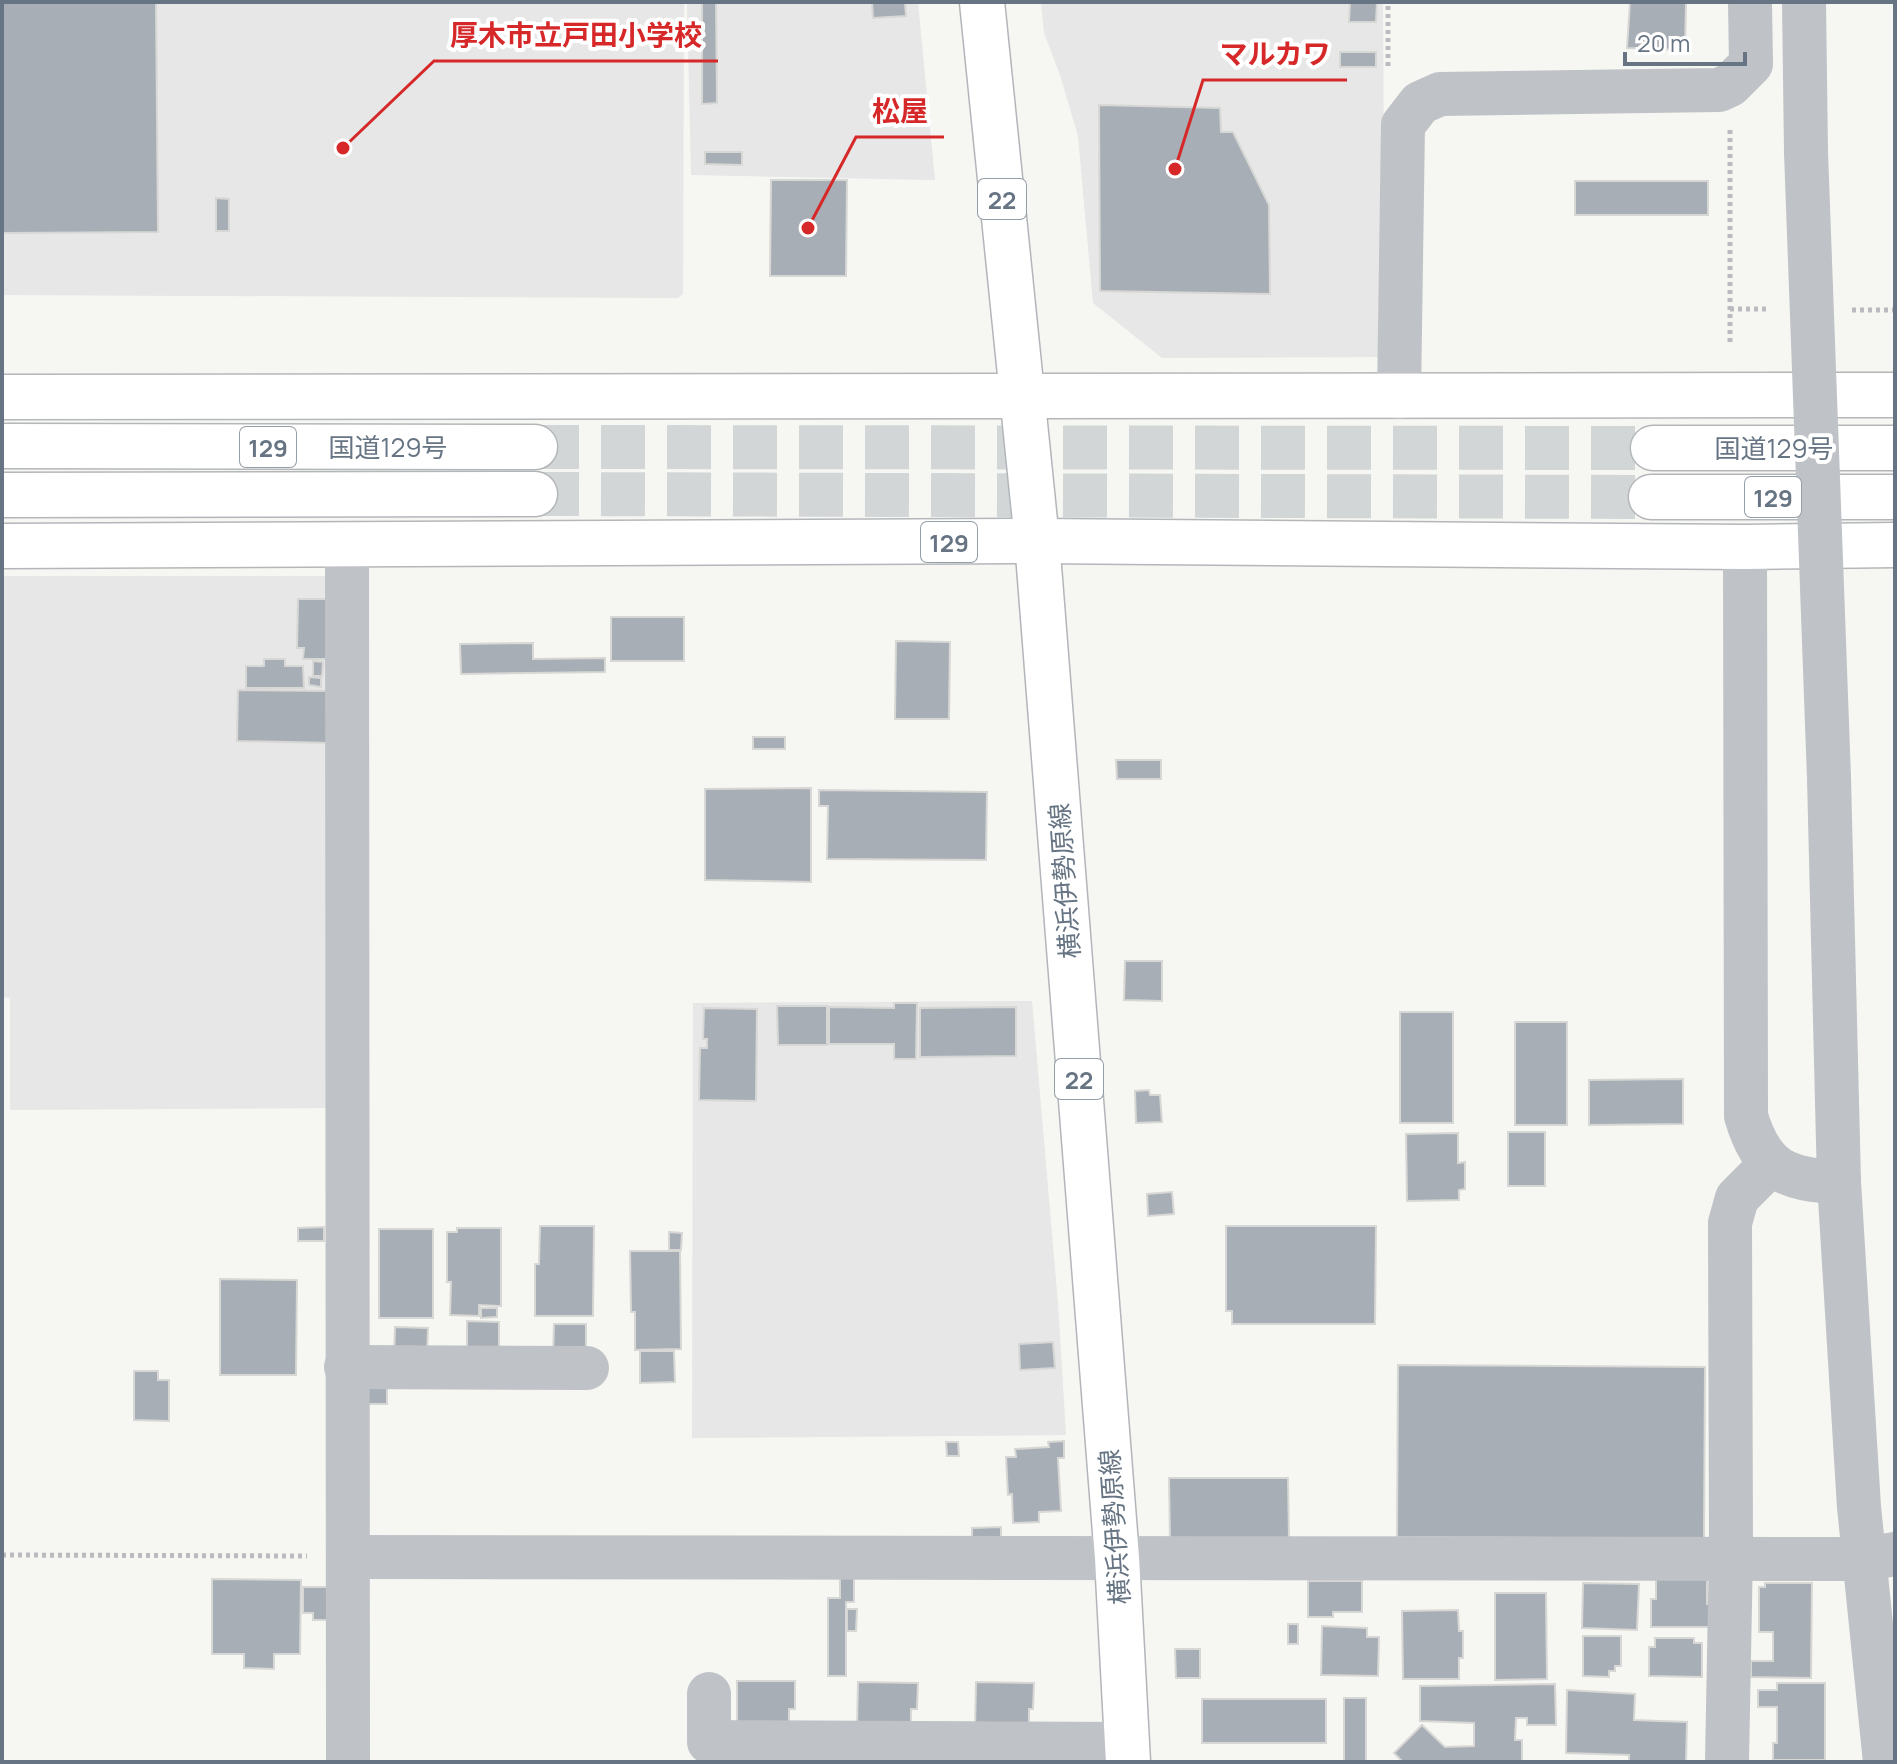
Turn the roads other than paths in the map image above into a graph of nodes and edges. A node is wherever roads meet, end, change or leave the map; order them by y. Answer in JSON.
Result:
{"nodes":[{"id":1,"x":982,"y":2,"type":"edge"},
{"id":2,"x":1750,"y":2,"type":"edge"},
{"id":3,"x":1804,"y":2,"type":"edge"},
{"id":4,"x":1895,"y":374,"type":"edge"},
{"id":5,"x":1745,"y":394,"type":"junction"},
{"id":6,"x":1895,"y":395,"type":"edge"},
{"id":7,"x":2,"y":397,"type":"edge"},
{"id":8,"x":1022,"y":397,"type":"junction"},
{"id":9,"x":1399,"y":397,"type":"junction"},
{"id":10,"x":2,"y":446,"type":"edge"},
{"id":11,"x":535,"y":447,"type":"tunnel mouth"},
{"id":12,"x":1653,"y":448,"type":"tunnel mouth"},
{"id":13,"x":1895,"y":448,"type":"edge"},
{"id":14,"x":535,"y":494,"type":"tunnel mouth"},
{"id":15,"x":2,"y":495,"type":"edge"},
{"id":16,"x":1651,"y":497,"type":"tunnel mouth"},
{"id":17,"x":1895,"y":497,"type":"edge"},
{"id":18,"x":1037,"y":541,"type":"junction"},
{"id":19,"x":347,"y":545,"type":"junction"},
{"id":20,"x":1895,"y":545,"type":"edge"},
{"id":21,"x":2,"y":546,"type":"edge"},
{"id":22,"x":1745,"y":547,"type":"junction"},
{"id":23,"x":1771,"y":1164,"type":"junction"},
{"id":24,"x":1839,"y":1182,"type":"junction"},
{"id":25,"x":346,"y":1367,"type":"junction"},
{"id":26,"x":587,"y":1368,"type":"dead end"},
{"id":27,"x":1880,"y":1556,"type":"edge"},
{"id":28,"x":348,"y":1557,"type":"junction"},
{"id":29,"x":1117,"y":1558,"type":"junction"},
{"id":30,"x":1729,"y":1559,"type":"junction"},
{"id":31,"x":709,"y":1694,"type":"dead end"},
{"id":32,"x":709,"y":1752,"type":"edge"},
{"id":33,"x":1127,"y":1753,"type":"edge"},
{"id":34,"x":348,"y":1762,"type":"edge"},
{"id":35,"x":1727,"y":1762,"type":"edge"},
{"id":36,"x":1885,"y":1762,"type":"edge"}],
"edges":[{"from":1,"to":8,"type":"main road","name":"横浜伊勢原線","number":"22"},
{"from":2,"to":9,"type":"street"},
{"from":3,"to":24,"type":"street","bridge":true},
{"from":4,"to":5,"type":"main road"},
{"from":5,"to":6,"type":"main road","number":"129"},
{"from":5,"to":9,"type":"main road","number":"129"},
{"from":7,"to":8,"type":"main road","number":"129"},
{"from":8,"to":9,"type":"main road","number":"129"},
{"from":8,"to":18,"type":"main road","name":"横浜伊勢原線","number":"22"},
{"from":10,"to":11,"type":"main road","name":"国道129号","number":"129"},
{"from":12,"to":13,"type":"main road","name":"国道129号","number":"129"},
{"from":14,"to":15,"type":"main road","name":"国道129号","number":"129"},
{"from":16,"to":17,"type":"main road","name":"国道129号","number":"129"},
{"from":18,"to":19,"type":"main road","number":"129"},
{"from":18,"to":22,"type":"main road","number":"129"},
{"from":18,"to":29,"type":"main road","name":"横浜伊勢原線","number":"22"},
{"from":19,"to":21,"type":"main road","number":"129"},
{"from":19,"to":25,"type":"street"},
{"from":20,"to":22,"type":"main road","number":"129"},
{"from":22,"to":23,"type":"street"},
{"from":23,"to":24,"type":"street"},
{"from":23,"to":30,"type":"street"},
{"from":24,"to":27,"type":"street"},
{"from":25,"to":26,"type":"street"},
{"from":25,"to":28,"type":"street"},
{"from":27,"to":30,"type":"street"},
{"from":27,"to":36,"type":"street"},
{"from":28,"to":29,"type":"street"},
{"from":28,"to":34,"type":"street"},
{"from":29,"to":30,"type":"street"},
{"from":29,"to":33,"type":"main road","name":"横浜伊勢原線","number":"22"},
{"from":30,"to":35,"type":"street"},
{"from":31,"to":32,"type":"street"},
{"from":32,"to":33,"type":"street"}]}
